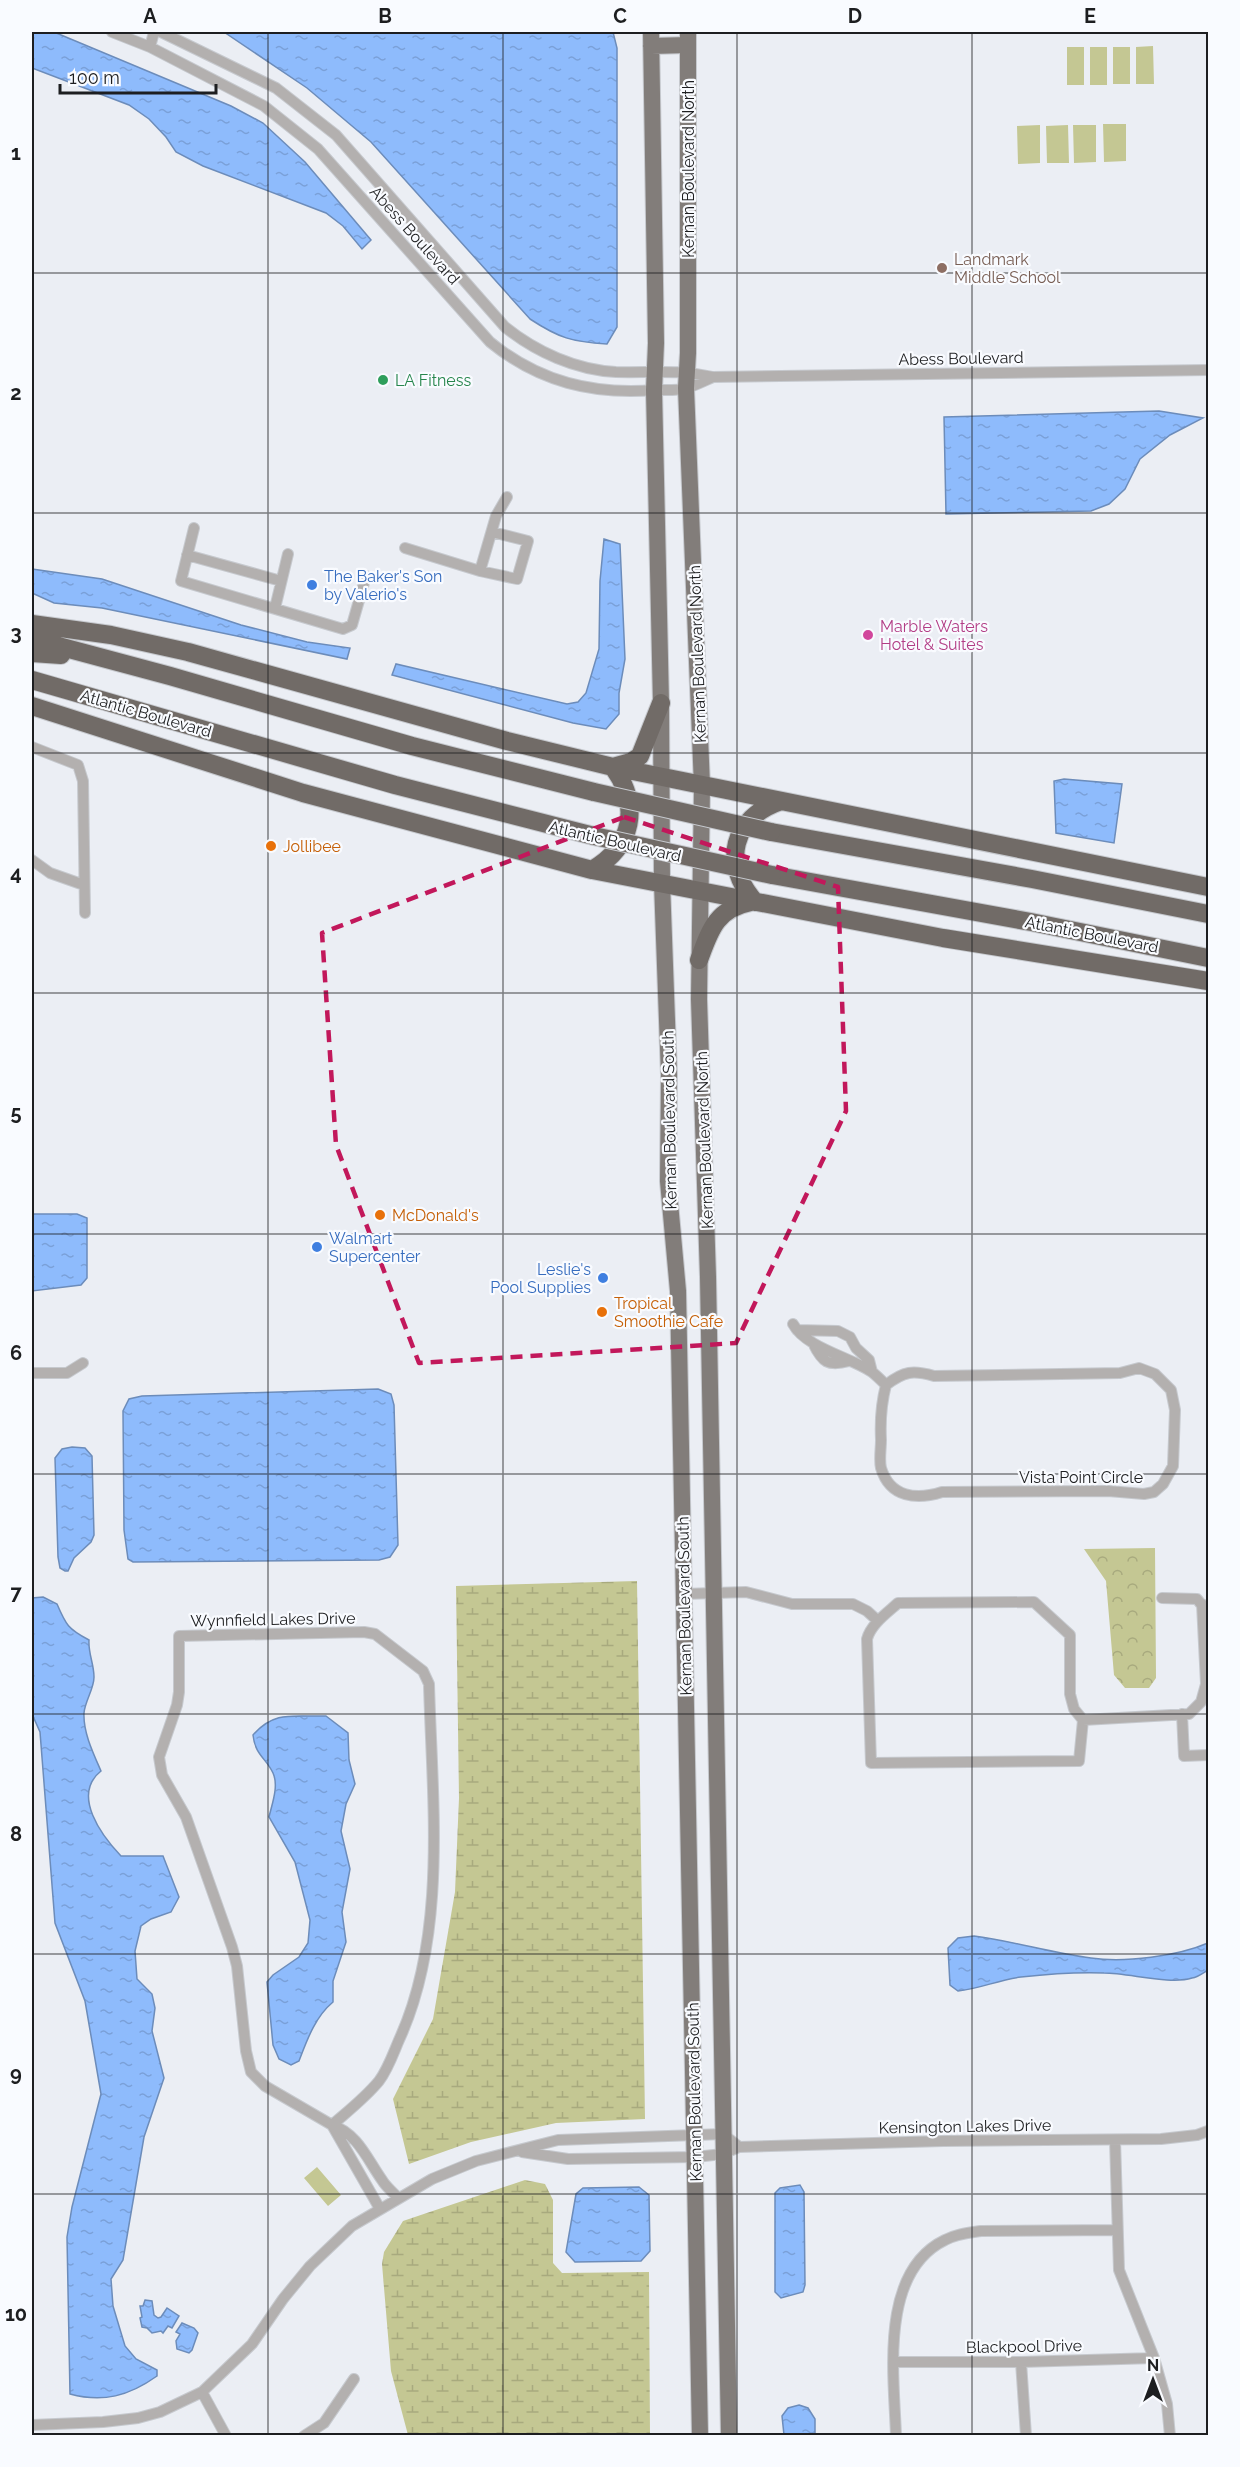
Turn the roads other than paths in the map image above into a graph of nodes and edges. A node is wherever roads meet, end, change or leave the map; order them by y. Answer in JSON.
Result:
{"nodes":[{"id":1,"x":112,"y":32,"type":"edge"},
{"id":2,"x":154,"y":32,"type":"edge"},
{"id":3,"x":161,"y":32,"type":"edge"},
{"id":4,"x":688,"y":38,"type":"edge"},
{"id":5,"x":651,"y":39,"type":"edge"},
{"id":6,"x":150,"y":47,"type":"junction"},
{"id":7,"x":654,"y":370,"type":"junction"},
{"id":8,"x":1209,"y":370,"type":"edge"},
{"id":9,"x":713,"y":377,"type":"junction"},
{"id":10,"x":686,"y":380,"type":"junction"},
{"id":11,"x":654,"y":390,"type":"junction"},
{"id":12,"x":507,"y":497,"type":"dead end"},
{"id":13,"x":194,"y":528,"type":"dead end"},
{"id":14,"x":492,"y":532,"type":"junction"},
{"id":15,"x":405,"y":548,"type":"dead end"},
{"id":16,"x":288,"y":554,"type":"dead end"},
{"id":17,"x":187,"y":555,"type":"junction"},
{"id":18,"x":480,"y":571,"type":"junction"},
{"id":19,"x":366,"y":576,"type":"dead end"},
{"id":20,"x":281,"y":581,"type":"junction"},
{"id":21,"x":275,"y":608,"type":"junction"},
{"id":22,"x":32,"y":624,"type":"edge"},
{"id":23,"x":32,"y":639,"type":"edge"},
{"id":24,"x":32,"y":653,"type":"edge"},
{"id":25,"x":110,"y":660,"type":"junction"},
{"id":26,"x":32,"y":680,"type":"edge"},
{"id":27,"x":661,"y":703,"type":"junction"},
{"id":28,"x":32,"y":706,"type":"edge"},
{"id":29,"x":32,"y":747,"type":"edge"},
{"id":30,"x":612,"y":767,"type":"junction"},
{"id":31,"x":660,"y":777,"type":"junction"},
{"id":32,"x":702,"y":786,"type":"junction"},
{"id":33,"x":781,"y":801,"type":"junction"},
{"id":34,"x":32,"y":860,"type":"edge"},
{"id":35,"x":592,"y":870,"type":"junction"},
{"id":36,"x":662,"y":883,"type":"junction"},
{"id":37,"x":84,"y":885,"type":"junction"},
{"id":38,"x":1209,"y":887,"type":"edge"},
{"id":39,"x":701,"y":891,"type":"junction"},
{"id":40,"x":755,"y":902,"type":"junction"},
{"id":41,"x":85,"y":913,"type":"dead end"},
{"id":42,"x":1209,"y":914,"type":"edge"},
{"id":43,"x":1209,"y":958,"type":"edge"},
{"id":44,"x":699,"y":960,"type":"junction"},
{"id":45,"x":1209,"y":981,"type":"edge"},
{"id":46,"x":708,"y":1277,"type":"joint"},
{"id":47,"x":83,"y":1363,"type":"dead end"},
{"id":48,"x":872,"y":1372,"type":"junction"},
{"id":49,"x":32,"y":1373,"type":"edge"},
{"id":50,"x":886,"y":1385,"type":"junction"},
{"id":51,"x":713,"y":1592,"type":"junction"},
{"id":52,"x":684,"y":1594,"type":"junction"},
{"id":53,"x":1162,"y":1598,"type":"dead end"},
{"id":54,"x":1202,"y":1604,"type":"junction"},
{"id":55,"x":1209,"y":1617,"type":"edge"},
{"id":56,"x":878,"y":1621,"type":"junction"},
{"id":57,"x":1182,"y":1714,"type":"junction"},
{"id":58,"x":1083,"y":1720,"type":"junction"},
{"id":59,"x":1209,"y":1755,"type":"edge"},
{"id":60,"x":332,"y":2125,"type":"junction"},
{"id":61,"x":1209,"y":2131,"type":"edge"},
{"id":62,"x":723,"y":2134,"type":"junction"},
{"id":63,"x":695,"y":2135,"type":"junction"},
{"id":64,"x":1115,"y":2140,"type":"junction"},
{"id":65,"x":739,"y":2147,"type":"junction"},
{"id":66,"x":520,"y":2151,"type":"junction"},
{"id":67,"x":723,"y":2154,"type":"junction"},
{"id":68,"x":695,"y":2157,"type":"junction"},
{"id":69,"x":398,"y":2198,"type":"junction"},
{"id":70,"x":380,"y":2209,"type":"junction"},
{"id":71,"x":1116,"y":2230,"type":"junction"},
{"id":72,"x":1154,"y":2358,"type":"junction"},
{"id":73,"x":894,"y":2362,"type":"junction"},
{"id":74,"x":1021,"y":2362,"type":"junction"},
{"id":75,"x":354,"y":2379,"type":"dead end"},
{"id":76,"x":202,"y":2392,"type":"junction"},
{"id":77,"x":32,"y":2425,"type":"edge"},
{"id":78,"x":226,"y":2436,"type":"edge"},
{"id":79,"x":304,"y":2436,"type":"edge"},
{"id":80,"x":700,"y":2436,"type":"edge"},
{"id":81,"x":729,"y":2436,"type":"edge"},
{"id":82,"x":896,"y":2436,"type":"edge"},
{"id":83,"x":1026,"y":2436,"type":"edge"},
{"id":84,"x":1170,"y":2436,"type":"edge"}],
"edges":[{"from":1,"to":6,"type":"street","name":"Abess Boulevard"},
{"from":2,"to":6,"type":"street"},
{"from":3,"to":7,"type":"street","name":"Abess Boulevard"},
{"from":4,"to":5,"type":"main road"},
{"from":4,"to":10,"type":"main road","name":"Kernan Boulevard North"},
{"from":5,"to":7,"type":"main road","name":"Kernan Boulevard North"},
{"from":6,"to":11,"type":"street","name":"Abess Boulevard"},
{"from":7,"to":10,"type":"street","name":"Abess Boulevard"},
{"from":7,"to":11,"type":"main road","name":"Kernan Boulevard North"},
{"from":8,"to":9,"type":"street","name":"Abess Boulevard"},
{"from":9,"to":10,"type":"street","name":"Abess Boulevard"},
{"from":9,"to":10,"type":"street","name":"Abess Boulevard"},
{"from":10,"to":11,"type":"street","name":"Abess Boulevard"},
{"from":10,"to":32,"type":"main road","name":"Kernan Boulevard North"},
{"from":11,"to":27,"type":"main road","name":"Kernan Boulevard North"},
{"from":12,"to":14,"type":"street"},
{"from":13,"to":17,"type":"street"},
{"from":14,"to":18,"type":"street"},
{"from":14,"to":18,"type":"street"},
{"from":15,"to":18,"type":"street"},
{"from":16,"to":20,"type":"street"},
{"from":17,"to":20,"type":"street"},
{"from":17,"to":21,"type":"street"},
{"from":19,"to":21,"type":"street"},
{"from":20,"to":21,"type":"street"},
{"from":22,"to":30,"type":"highway"},
{"from":23,"to":25,"type":"highway"},
{"from":24,"to":25,"type":"highway"},
{"from":25,"to":42,"type":"highway","bridge":true},
{"from":26,"to":43,"type":"highway","name":"Atlantic Boulevard","bridge":true},
{"from":27,"to":30,"type":"highway"},
{"from":27,"to":31,"type":"main road","name":"Kernan Boulevard North"},
{"from":28,"to":35,"type":"highway"},
{"from":29,"to":37,"type":"street"},
{"from":30,"to":31,"type":"highway"},
{"from":30,"to":35,"type":"highway"},
{"from":31,"to":32,"type":"highway"},
{"from":31,"to":36,"type":"main road","name":"Kernan Boulevard South"},
{"from":32,"to":33,"type":"highway"},
{"from":32,"to":39,"type":"main road","name":"Kernan Boulevard North"},
{"from":33,"to":38,"type":"highway"},
{"from":33,"to":40,"type":"highway"},
{"from":34,"to":37,"type":"street"},
{"from":35,"to":36,"type":"highway"},
{"from":36,"to":39,"type":"highway"},
{"from":36,"to":52,"type":"main road","name":"Kernan Boulevard South"},
{"from":37,"to":41,"type":"street"},
{"from":39,"to":40,"type":"highway"},
{"from":39,"to":44,"type":"main road","name":"Kernan Boulevard North"},
{"from":40,"to":44,"type":"highway"},
{"from":40,"to":45,"type":"highway"},
{"from":44,"to":46,"type":"main road","name":"Kernan Boulevard North"},
{"from":46,"to":51,"type":"main road","name":"Kernan Boulevard South"},
{"from":47,"to":49,"type":"street"},
{"from":48,"to":48,"type":"street"},
{"from":48,"to":50,"type":"street"},
{"from":50,"to":50,"type":"street","name":"Vista Point Circle"},
{"from":51,"to":52,"type":"street"},
{"from":51,"to":56,"type":"street"},
{"from":51,"to":62,"type":"main road","name":"Kernan Boulevard South"},
{"from":52,"to":63,"type":"main road","name":"Kernan Boulevard South"},
{"from":53,"to":54,"type":"street"},
{"from":54,"to":55,"type":"street"},
{"from":54,"to":57,"type":"street"},
{"from":56,"to":58,"type":"street"},
{"from":56,"to":58,"type":"street"},
{"from":57,"to":58,"type":"street"},
{"from":57,"to":59,"type":"street"},
{"from":60,"to":60,"type":"street","name":"Wynnfield Lakes Drive"},
{"from":60,"to":69,"type":"street"},
{"from":60,"to":70,"type":"street"},
{"from":61,"to":64,"type":"street","name":"Kensington Lakes Drive"},
{"from":62,"to":63,"type":"street"},
{"from":62,"to":65,"type":"street"},
{"from":62,"to":67,"type":"main road","name":"Kernan Boulevard South"},
{"from":63,"to":66,"type":"street"},
{"from":63,"to":68,"type":"main road","name":"Kernan Boulevard South"},
{"from":64,"to":65,"type":"street","name":"Kensington Lakes Drive"},
{"from":64,"to":71,"type":"street"},
{"from":65,"to":67,"type":"street","name":"Kensington Lakes Drive"},
{"from":66,"to":68,"type":"street","name":"Kensington Lakes Drive"},
{"from":66,"to":69,"type":"street"},
{"from":67,"to":68,"type":"street","name":"Kensington Lakes Drive"},
{"from":67,"to":81,"type":"main road","name":"Kernan Boulevard South"},
{"from":68,"to":80,"type":"main road","name":"Kernan Boulevard South"},
{"from":69,"to":70,"type":"street"},
{"from":70,"to":76,"type":"street"},
{"from":71,"to":72,"type":"street"},
{"from":71,"to":73,"type":"street"},
{"from":72,"to":74,"type":"street","name":"Blackpool Drive"},
{"from":72,"to":84,"type":"street"},
{"from":73,"to":74,"type":"street","name":"Blackpool Drive"},
{"from":73,"to":82,"type":"street"},
{"from":74,"to":83,"type":"street"},
{"from":75,"to":79,"type":"street"},
{"from":76,"to":77,"type":"street"},
{"from":76,"to":78,"type":"street"}]}
